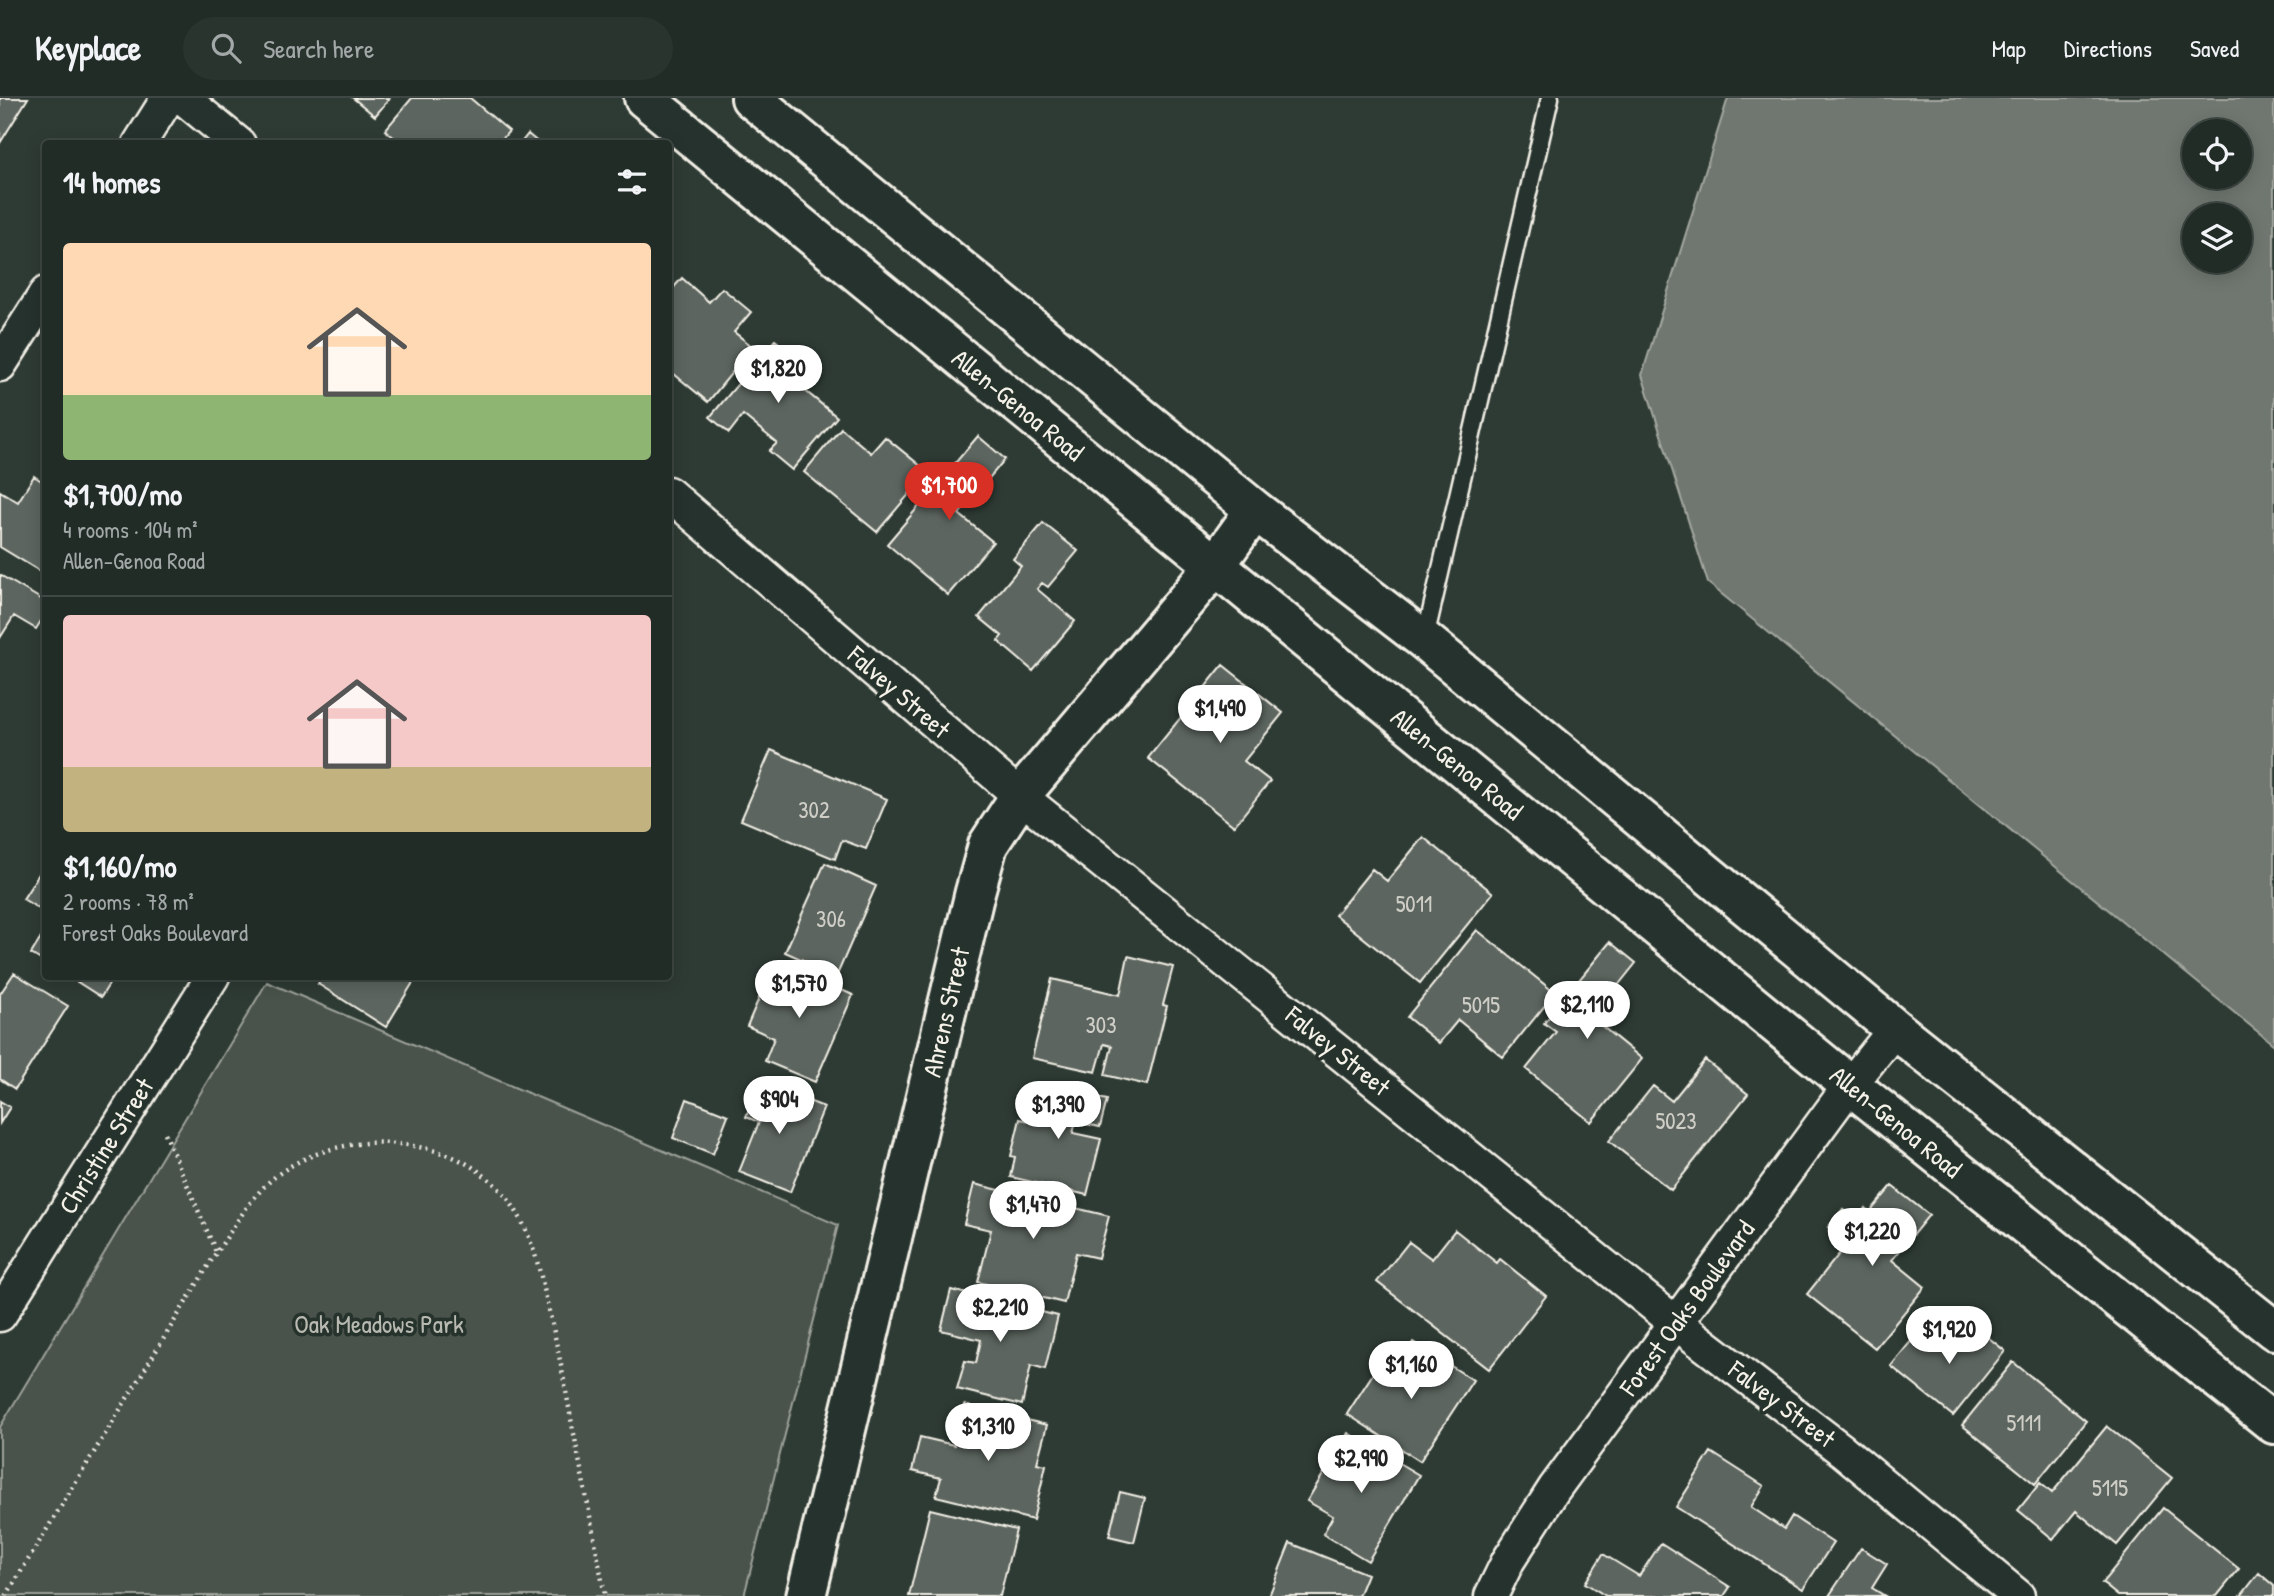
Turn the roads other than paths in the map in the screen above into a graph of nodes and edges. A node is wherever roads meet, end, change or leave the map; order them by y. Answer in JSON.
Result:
{"nodes":[{"id":1,"x":168,"y":98,"type":"edge"},
{"id":2,"x":183,"y":98,"type":"edge"},
{"id":3,"x":644,"y":98,"type":"edge"},
{"id":4,"x":751,"y":98,"type":"edge"},
{"id":5,"x":1550,"y":98,"type":"edge"},
{"id":6,"x":142,"y":140,"type":"edge"},
{"id":7,"x":234,"y":140,"type":"edge"},
{"id":8,"x":42,"y":298,"type":"edge"},
{"id":9,"x":0,"y":365,"type":"edge"},
{"id":10,"x":672,"y":496,"type":"edge"},
{"id":11,"x":1255,"y":510,"type":"junction"},
{"id":12,"x":1215,"y":566,"type":"junction"},
{"id":13,"x":1424,"y":640,"type":"junction"},
{"id":14,"x":1020,"y":796,"type":"junction"},
{"id":15,"x":210,"y":980,"type":"edge"},
{"id":16,"x":1895,"y":1029,"type":"junction"},
{"id":17,"x":1850,"y":1085,"type":"junction"},
{"id":18,"x":0,"y":1315,"type":"edge"},
{"id":19,"x":1676,"y":1324,"type":"junction"},
{"id":20,"x":2274,"y":1330,"type":"edge"},
{"id":21,"x":2274,"y":1424,"type":"edge"},
{"id":22,"x":806,"y":1596,"type":"edge"},
{"id":23,"x":1491,"y":1596,"type":"edge"},
{"id":24,"x":2018,"y":1596,"type":"edge"}],
"edges":[{"from":1,"to":6,"type":"street"},
{"from":2,"to":7,"type":"street"},
{"from":3,"to":12,"type":"main road","name":"Allen-Genoa Road"},
{"from":4,"to":11,"type":"main road"},
{"from":5,"to":13,"type":"lane"},
{"from":8,"to":9,"type":"street"},
{"from":10,"to":14,"type":"street","name":"Falvey Street"},
{"from":11,"to":12,"type":"main road","name":"Ahrens Street"},
{"from":11,"to":13,"type":"main road"},
{"from":12,"to":14,"type":"main road","name":"Ahrens Street"},
{"from":12,"to":17,"type":"main road","name":"Allen-Genoa Road"},
{"from":13,"to":16,"type":"main road"},
{"from":14,"to":19,"type":"street","name":"Falvey Street"},
{"from":14,"to":22,"type":"main road","name":"Ahrens Street"},
{"from":15,"to":18,"type":"street","name":"Christine Street"},
{"from":16,"to":17,"type":"street","name":"Forest Oaks Boulevard"},
{"from":16,"to":20,"type":"main road"},
{"from":17,"to":19,"type":"street","name":"Forest Oaks Boulevard"},
{"from":17,"to":21,"type":"main road","name":"Allen-Genoa Road"},
{"from":19,"to":23,"type":"street","name":"Forest Oaks Boulevard"},
{"from":19,"to":24,"type":"street","name":"Falvey Street"}]}
